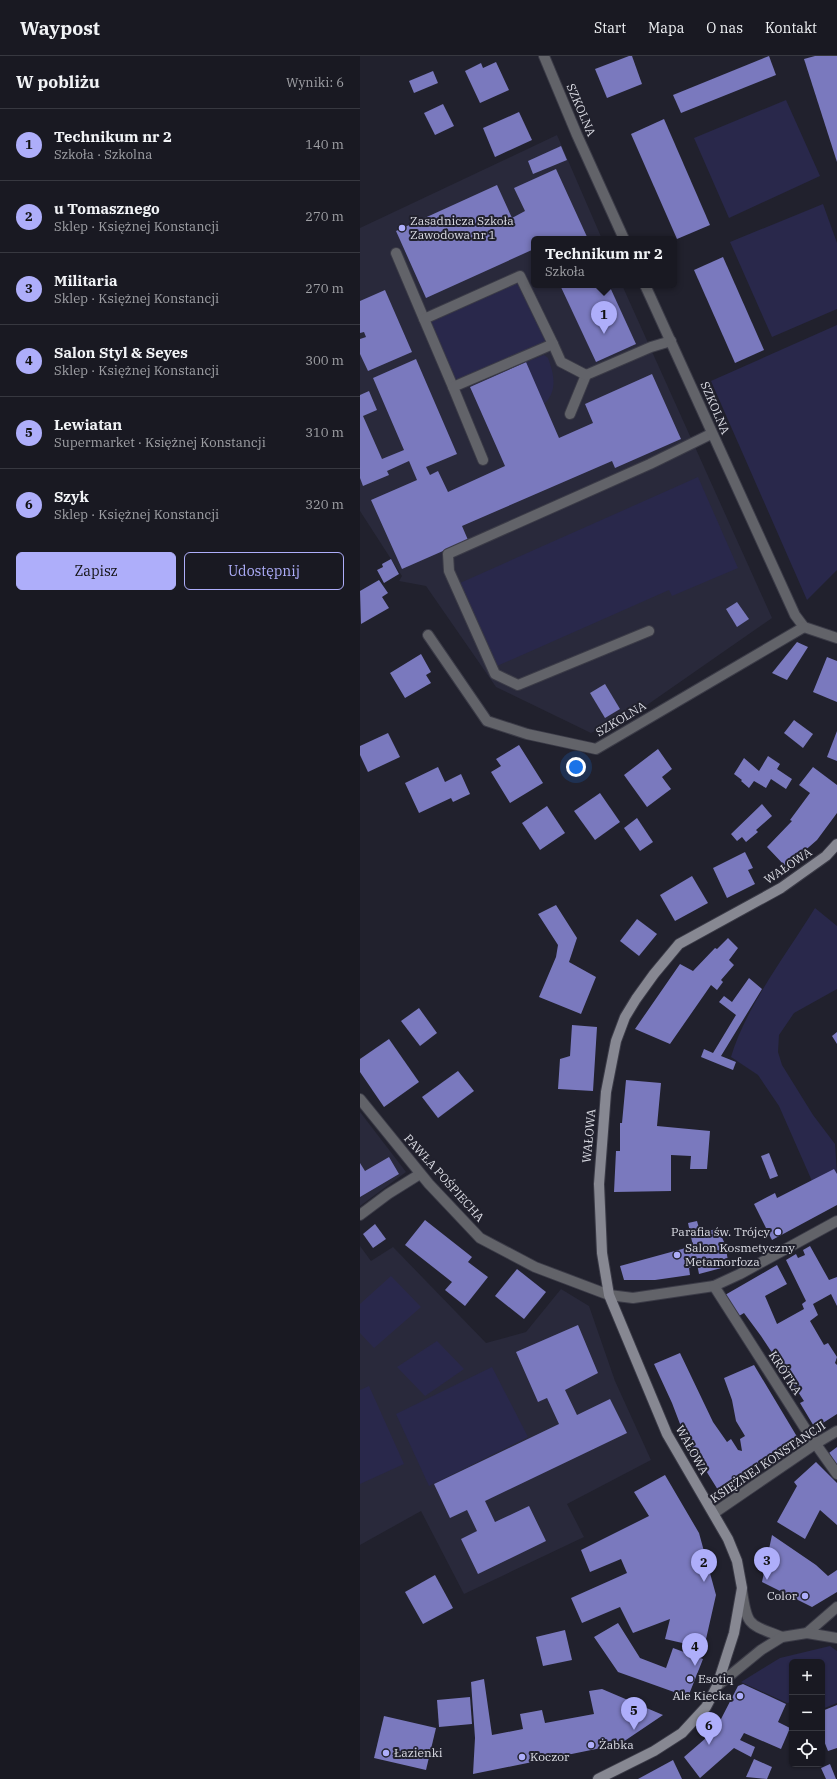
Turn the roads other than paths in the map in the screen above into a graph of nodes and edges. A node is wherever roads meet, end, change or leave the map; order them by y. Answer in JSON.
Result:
{"nodes":[{"id":1,"x":544,"y":56,"type":"edge"},
{"id":2,"x":623,"y":236,"type":"edge"},
{"id":3,"x":396,"y":253,"type":"dead end"},
{"id":4,"x":646,"y":288,"type":"edge"},
{"id":5,"x":424,"y":320,"type":"junction"},
{"id":6,"x":671,"y":341,"type":"junction"},
{"id":7,"x":553,"y":344,"type":"junction"},
{"id":8,"x":586,"y":375,"type":"junction"},
{"id":9,"x":453,"y":387,"type":"junction"},
{"id":10,"x":570,"y":414,"type":"dead end"},
{"id":11,"x":711,"y":434,"type":"junction"},
{"id":12,"x":482,"y":460,"type":"dead end"},
{"id":13,"x":804,"y":626,"type":"junction"},
{"id":14,"x":649,"y":631,"type":"dead end"},
{"id":15,"x":428,"y":635,"type":"dead end"},
{"id":16,"x":837,"y":638,"type":"edge"},
{"id":17,"x":837,"y":844,"type":"edge"},
{"id":18,"x":360,"y":1099,"type":"edge"},
{"id":19,"x":420,"y":1174,"type":"junction"},
{"id":20,"x":360,"y":1215,"type":"edge"},
{"id":21,"x":837,"y":1221,"type":"edge"},
{"id":22,"x":714,"y":1286,"type":"junction"},
{"id":23,"x":609,"y":1296,"type":"junction"},
{"id":24,"x":837,"y":1431,"type":"edge"},
{"id":25,"x":815,"y":1444,"type":"junction"},
{"id":26,"x":837,"y":1474,"type":"edge"},
{"id":27,"x":714,"y":1513,"type":"junction"},
{"id":28,"x":742,"y":1588,"type":"junction"},
{"id":29,"x":837,"y":1607,"type":"edge"},
{"id":30,"x":807,"y":1633,"type":"junction"},
{"id":31,"x":782,"y":1637,"type":"junction"},
{"id":32,"x":837,"y":1638,"type":"edge"},
{"id":33,"x":717,"y":1686,"type":"junction"},
{"id":34,"x":598,"y":1779,"type":"edge"}],
"edges":[{"from":1,"to":2,"type":"street","name":"SZKOLNA"},
{"from":3,"to":5,"type":"street"},
{"from":4,"to":6,"type":"street","name":"SZKOLNA"},
{"from":5,"to":7,"type":"street"},
{"from":5,"to":9,"type":"street"},
{"from":6,"to":8,"type":"street"},
{"from":6,"to":11,"type":"street","name":"SZKOLNA"},
{"from":7,"to":8,"type":"street"},
{"from":7,"to":9,"type":"street"},
{"from":8,"to":10,"type":"street"},
{"from":9,"to":12,"type":"street"},
{"from":11,"to":13,"type":"street","name":"SZKOLNA"},
{"from":11,"to":14,"type":"street"},
{"from":13,"to":15,"type":"street","name":"SZKOLNA"},
{"from":13,"to":16,"type":"street"},
{"from":17,"to":23,"type":"street","name":"WAŁOWA"},
{"from":18,"to":19,"type":"street","name":"PAWŁA POŚPIECHA"},
{"from":19,"to":20,"type":"street"},
{"from":19,"to":23,"type":"street","name":"PAWŁA POŚPIECHA"},
{"from":21,"to":22,"type":"street","name":"PAWŁA POŚPIECHA"},
{"from":22,"to":23,"type":"street","name":"PAWŁA POŚPIECHA"},
{"from":22,"to":25,"type":"street","name":"KRÓTKA"},
{"from":23,"to":27,"type":"street","name":"WAŁOWA"},
{"from":24,"to":25,"type":"street","name":"KSIĘŻNEJ KONSTANCJI"},
{"from":25,"to":26,"type":"street","name":"KRÓTKA"},
{"from":25,"to":27,"type":"street","name":"KSIĘŻNEJ KONSTANCJI"},
{"from":27,"to":28,"type":"street","name":"KSIĘŻNEJ KONSTANCJI"},
{"from":28,"to":31,"type":"street"},
{"from":28,"to":33,"type":"street","name":"KSIĘŻNEJ KONSTANCJI"},
{"from":29,"to":30,"type":"street"},
{"from":30,"to":31,"type":"street"},
{"from":30,"to":32,"type":"street"},
{"from":31,"to":33,"type":"street"},
{"from":33,"to":34,"type":"street","name":"KSIĘŻNEJ KONSTANCJI"}]}
